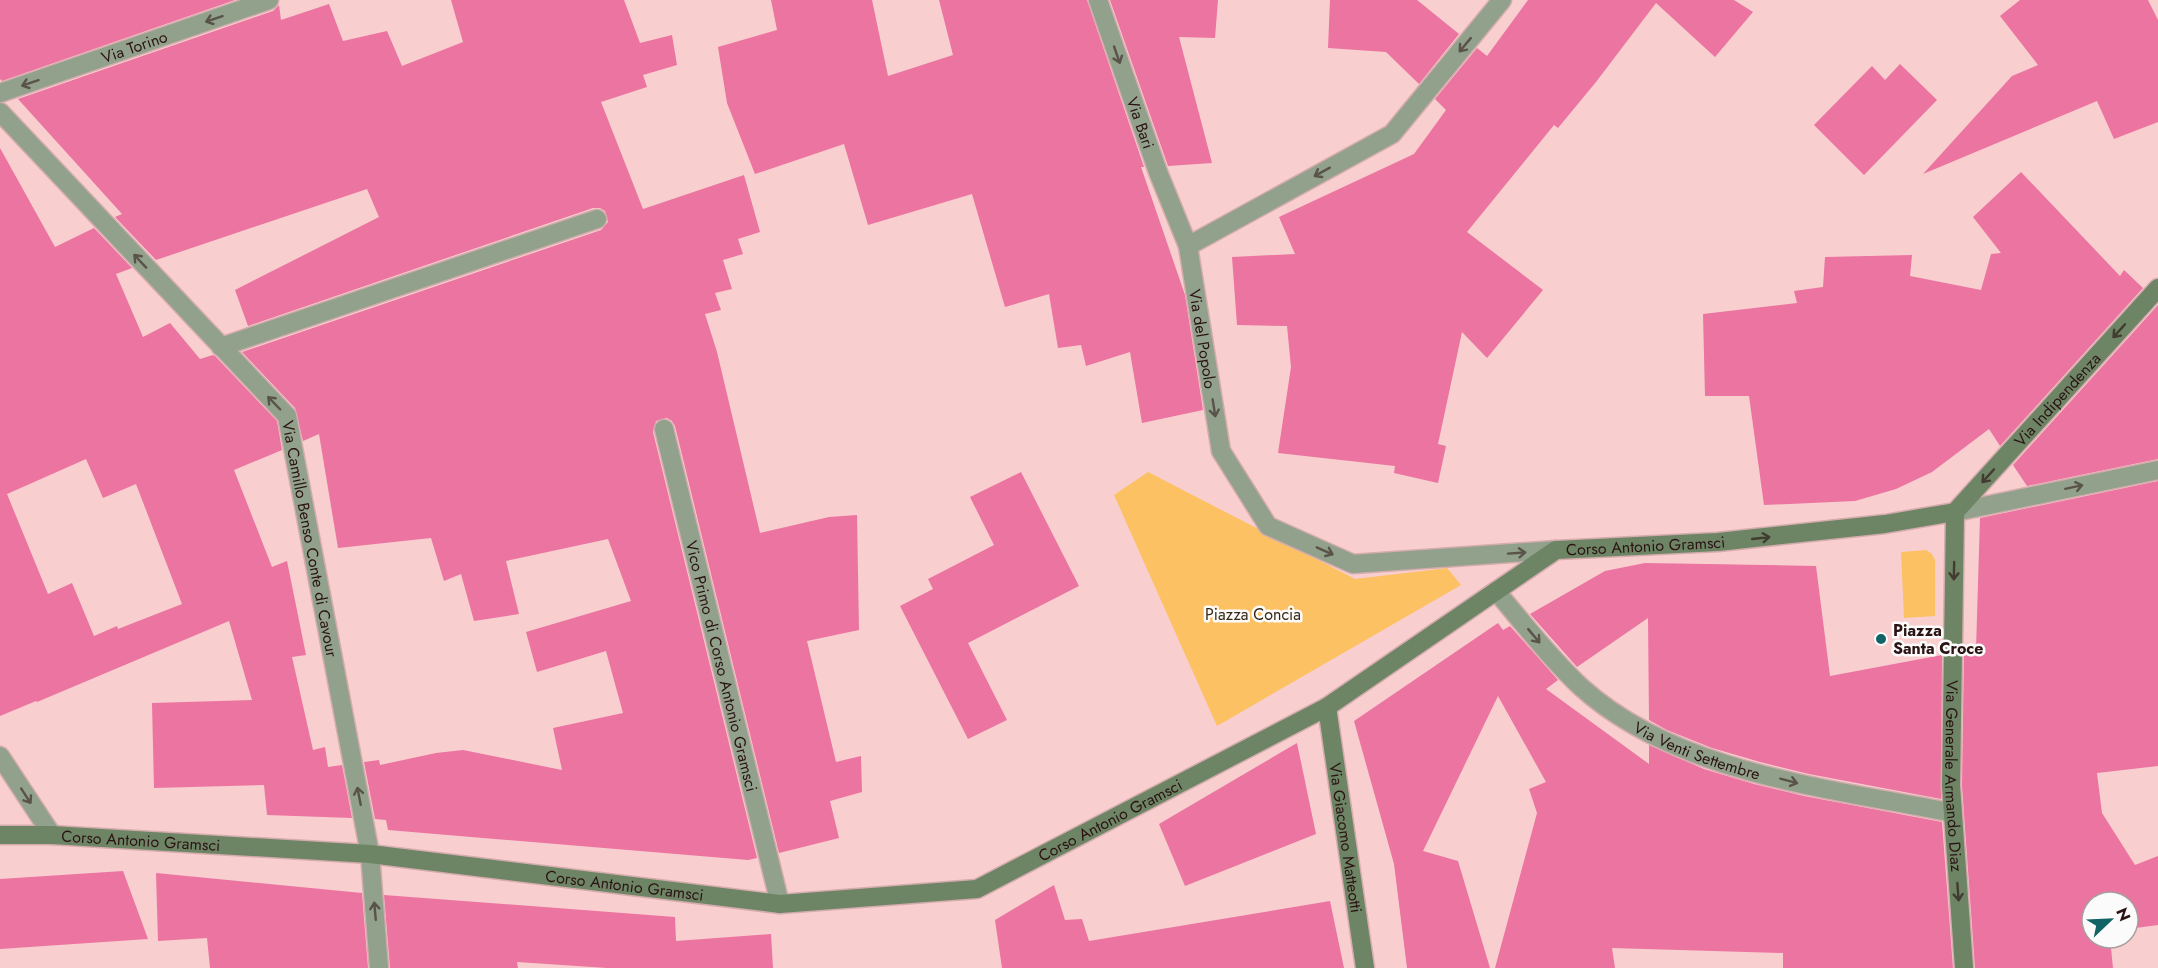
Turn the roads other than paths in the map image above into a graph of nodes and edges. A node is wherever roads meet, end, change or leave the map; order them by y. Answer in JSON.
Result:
{"nodes":[{"id":1,"x":269,"y":0,"type":"edge"},
{"id":2,"x":1098,"y":0,"type":"edge"},
{"id":3,"x":1502,"y":0,"type":"edge"},
{"id":4,"x":0,"y":93,"type":"edge"},
{"id":5,"x":0,"y":112,"type":"edge"},
{"id":6,"x":597,"y":219,"type":"dead end"},
{"id":7,"x":1188,"y":246,"type":"junction"},
{"id":8,"x":2158,"y":288,"type":"edge"},
{"id":9,"x":221,"y":347,"type":"junction"},
{"id":10,"x":664,"y":429,"type":"dead end"},
{"id":11,"x":2158,"y":470,"type":"edge"},
{"id":12,"x":1955,"y":512,"type":"junction"},
{"id":13,"x":1556,"y":550,"type":"junction"},
{"id":14,"x":1496,"y":591,"type":"junction"},
{"id":15,"x":1327,"y":706,"type":"junction"},
{"id":16,"x":0,"y":756,"type":"edge"},
{"id":17,"x":1953,"y":813,"type":"junction"},
{"id":18,"x":0,"y":835,"type":"edge"},
{"id":19,"x":52,"y":835,"type":"junction"},
{"id":20,"x":370,"y":854,"type":"junction"},
{"id":21,"x":780,"y":903,"type":"junction"},
{"id":22,"x":379,"y":968,"type":"edge"},
{"id":23,"x":1365,"y":968,"type":"edge"},
{"id":24,"x":1964,"y":968,"type":"edge"}],
"edges":[{"from":1,"to":4,"type":"street","name":"Via Torino","one_way":true},
{"from":2,"to":7,"type":"street","name":"Via Bari","one_way":true},
{"from":3,"to":7,"type":"street","one_way":true},
{"from":9,"to":5,"type":"street","name":"Via Camillo Benso Conte di Cavour","one_way":true},
{"from":6,"to":9,"type":"street"},
{"from":7,"to":13,"type":"street","name":"Via del Popolo","one_way":true},
{"from":8,"to":12,"type":"street","name":"Via Indipendenza","one_way":true},
{"from":20,"to":9,"type":"street","name":"Via Camillo Benso Conte di Cavour","one_way":true},
{"from":10,"to":21,"type":"street","name":"Vico Primo di Corso Antonio Gramsci"},
{"from":12,"to":11,"type":"street","name":"Corso Antonio Gramsci","one_way":true},
{"from":13,"to":12,"type":"street","name":"Corso Antonio Gramsci","one_way":true},
{"from":12,"to":17,"type":"street","name":"Via Generale Armando Diaz","one_way":true},
{"from":13,"to":14,"type":"street","name":"Corso Antonio Gramsci"},
{"from":14,"to":15,"type":"street","name":"Corso Antonio Gramsci"},
{"from":14,"to":17,"type":"street","name":"Via Venti Settembre","one_way":true},
{"from":15,"to":21,"type":"street","name":"Corso Antonio Gramsci"},
{"from":15,"to":23,"type":"street","name":"Via Giacomo Matteotti"},
{"from":16,"to":19,"type":"street","one_way":true},
{"from":17,"to":24,"type":"street","name":"Via Generale Armando Diaz","one_way":true},
{"from":18,"to":19,"type":"street","name":"Corso Antonio Gramsci"},
{"from":19,"to":20,"type":"street","name":"Corso Antonio Gramsci"},
{"from":20,"to":21,"type":"street","name":"Corso Antonio Gramsci"},
{"from":22,"to":20,"type":"street","name":"Via Camillo Benso Conte di Cavour","one_way":true}]}
